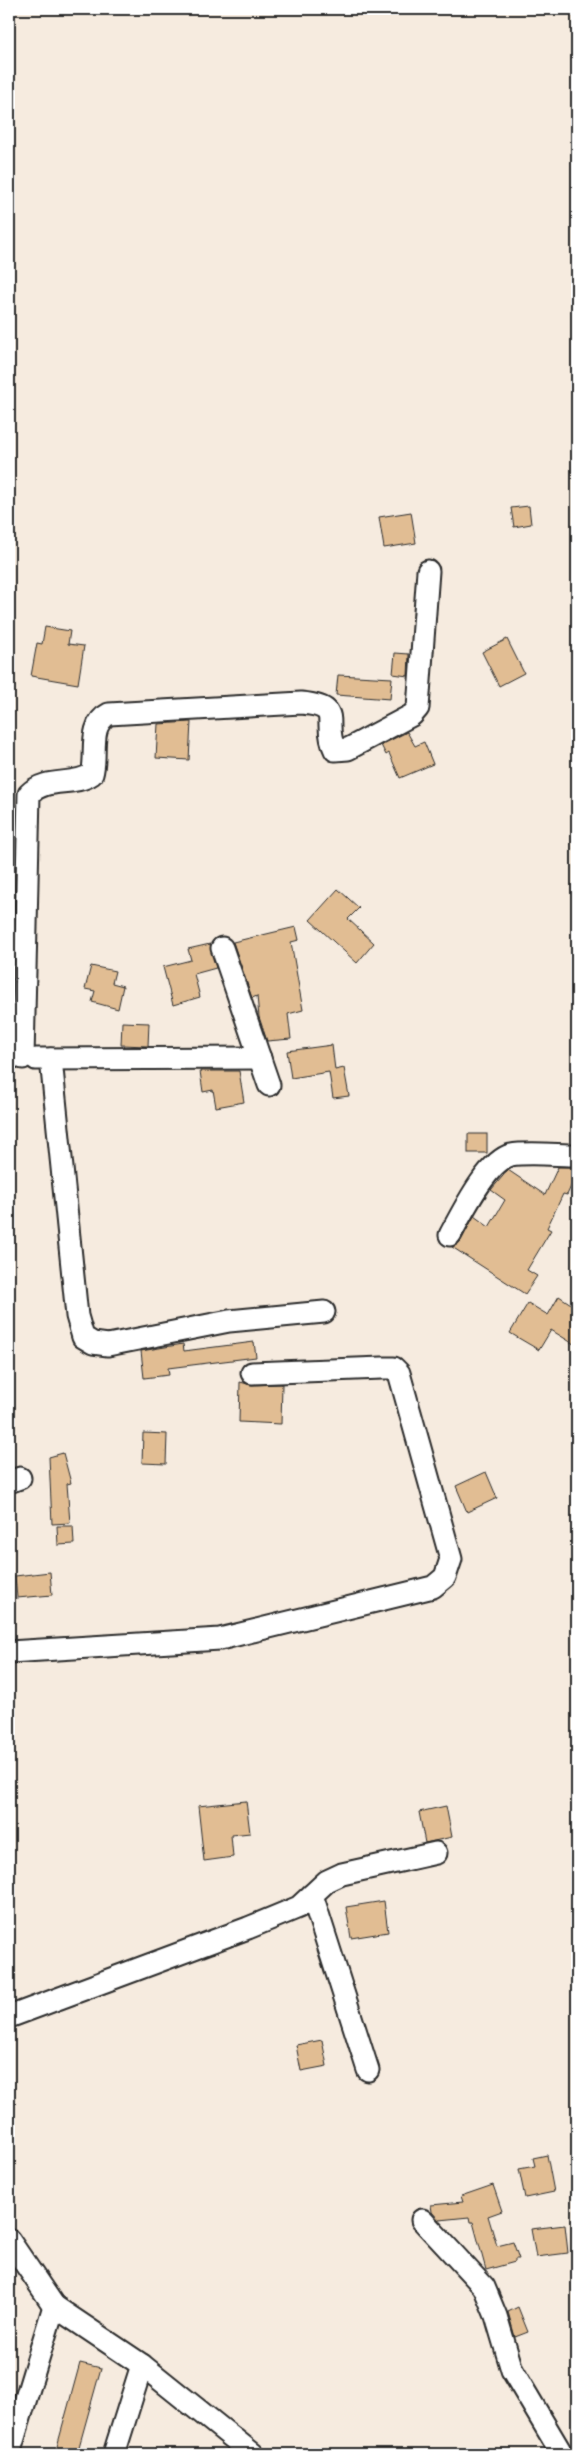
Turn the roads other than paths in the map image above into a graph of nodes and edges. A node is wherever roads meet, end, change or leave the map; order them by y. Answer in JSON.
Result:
{"nodes":[{"id":1,"x":428,"y":571,"type":"dead end"},
{"id":2,"x":222,"y":948,"type":"dead end"},
{"id":3,"x":16,"y":1058,"type":"edge"},
{"id":4,"x":260,"y":1058,"type":"junction"},
{"id":5,"x":51,"y":1059,"type":"junction"},
{"id":6,"x":269,"y":1085,"type":"dead end"},
{"id":7,"x":577,"y":1155,"type":"edge"},
{"id":8,"x":450,"y":1235,"type":"dead end"},
{"id":9,"x":324,"y":1312,"type":"dead end"},
{"id":10,"x":252,"y":1373,"type":"dead end"},
{"id":11,"x":9,"y":1652,"type":"edge"},
{"id":12,"x":436,"y":1853,"type":"dead end"},
{"id":13,"x":312,"y":1895,"type":"junction"},
{"id":14,"x":9,"y":2016,"type":"edge"},
{"id":15,"x":368,"y":2070,"type":"dead end"},
{"id":16,"x":422,"y":2220,"type":"dead end"},
{"id":17,"x":9,"y":2240,"type":"edge"},
{"id":18,"x":54,"y":2306,"type":"junction"},
{"id":19,"x":142,"y":2365,"type":"junction"},
{"id":20,"x":242,"y":2450,"type":"edge"},
{"id":21,"x":9,"y":2454,"type":"edge"},
{"id":22,"x":114,"y":2454,"type":"edge"},
{"id":23,"x":562,"y":2454,"type":"edge"}],
"edges":[{"from":1,"to":3,"type":"street"},
{"from":2,"to":4,"type":"street"},
{"from":3,"to":5,"type":"street"},
{"from":4,"to":5,"type":"street"},
{"from":4,"to":6,"type":"street"},
{"from":5,"to":9,"type":"street"},
{"from":7,"to":8,"type":"street"},
{"from":10,"to":11,"type":"street"},
{"from":12,"to":13,"type":"street"},
{"from":13,"to":14,"type":"street"},
{"from":13,"to":15,"type":"street"},
{"from":16,"to":23,"type":"street"},
{"from":17,"to":18,"type":"street"},
{"from":18,"to":19,"type":"street"},
{"from":18,"to":21,"type":"street"},
{"from":19,"to":20,"type":"street"},
{"from":19,"to":22,"type":"street"}]}
